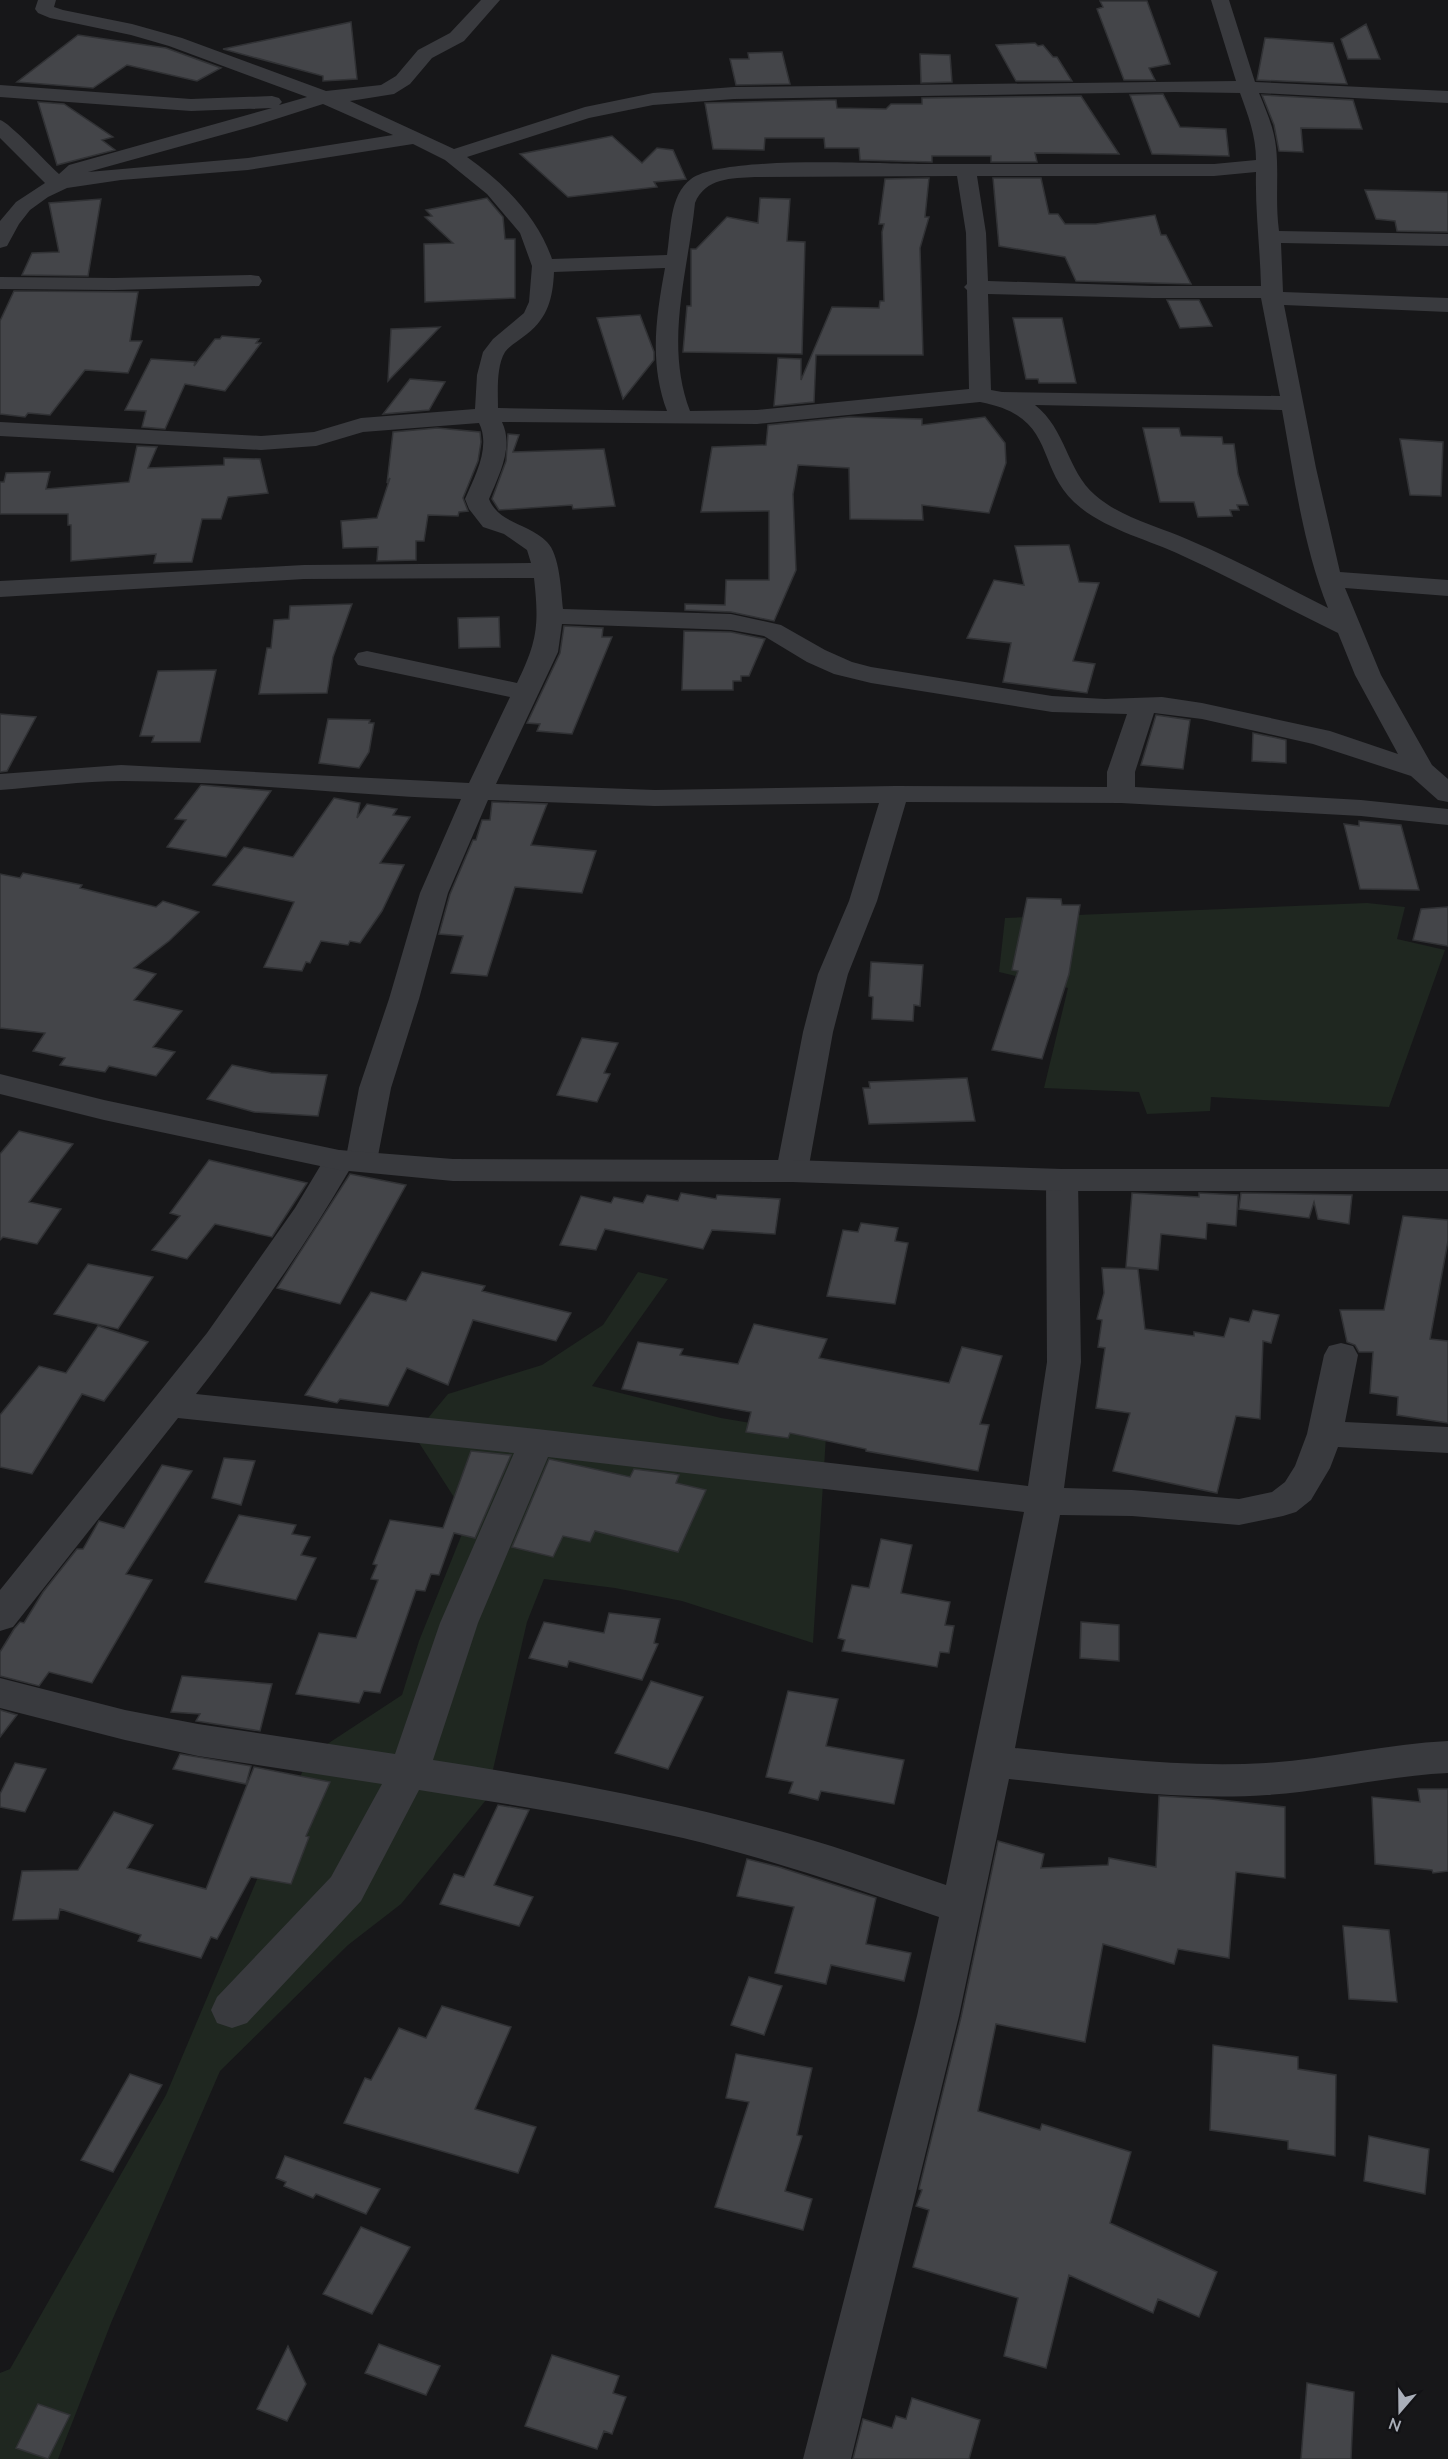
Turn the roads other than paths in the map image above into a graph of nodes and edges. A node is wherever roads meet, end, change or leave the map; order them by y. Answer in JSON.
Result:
{"nodes":[{"id":1,"x":47,"y":0,"type":"edge"},
{"id":2,"x":491,"y":0,"type":"edge"},
{"id":3,"x":1220,"y":0,"type":"edge"},
{"id":4,"x":1247,"y":87,"type":"junction"},
{"id":5,"x":0,"y":91,"type":"edge"},
{"id":6,"x":325,"y":97,"type":"junction"},
{"id":7,"x":1448,"y":97,"type":"edge"},
{"id":8,"x":0,"y":126,"type":"edge"},
{"id":9,"x":414,"y":138,"type":"junction"},
{"id":10,"x":452,"y":156,"type":"junction"},
{"id":11,"x":966,"y":171,"type":"junction"},
{"id":12,"x":1265,"y":176,"type":"junction"},
{"id":13,"x":59,"y":185,"type":"junction"},
{"id":14,"x":1270,"y":237,"type":"junction"},
{"id":15,"x":1448,"y":240,"type":"edge"},
{"id":16,"x":0,"y":242,"type":"edge"},
{"id":17,"x":678,"y":261,"type":"junction"},
{"id":18,"x":543,"y":266,"type":"junction"},
{"id":19,"x":251,"y":280,"type":"dead end"},
{"id":20,"x":0,"y":283,"type":"edge"},
{"id":21,"x":975,"y":287,"type":"junction"},
{"id":22,"x":1272,"y":295,"type":"junction"},
{"id":23,"x":1448,"y":305,"type":"edge"},
{"id":24,"x":980,"y":395,"type":"junction"},
{"id":25,"x":1005,"y":398,"type":"junction"},
{"id":26,"x":1291,"y":403,"type":"junction"},
{"id":27,"x":487,"y":415,"type":"junction"},
{"id":28,"x":681,"y":418,"type":"junction"},
{"id":29,"x":0,"y":429,"type":"edge"},
{"id":30,"x":546,"y":570,"type":"junction"},
{"id":31,"x":1329,"y":579,"type":"junction"},
{"id":32,"x":1448,"y":588,"type":"edge"},
{"id":33,"x":0,"y":589,"type":"edge"},
{"id":34,"x":551,"y":616,"type":"junction"},
{"id":35,"x":1348,"y":628,"type":"junction"},
{"id":36,"x":367,"y":659,"type":"dead end"},
{"id":37,"x":524,"y":692,"type":"junction"},
{"id":38,"x":1143,"y":705,"type":"junction"},
{"id":39,"x":1421,"y":770,"type":"junction"},
{"id":40,"x":0,"y":782,"type":"edge"},
{"id":41,"x":479,"y":790,"type":"junction"},
{"id":42,"x":895,"y":794,"type":"junction"},
{"id":43,"x":1448,"y":794,"type":"edge"},
{"id":44,"x":1121,"y":795,"type":"junction"},
{"id":45,"x":1448,"y":817,"type":"edge"},
{"id":46,"x":0,"y":1084,"type":"edge"},
{"id":47,"x":350,"y":1161,"type":"junction"},
{"id":48,"x":792,"y":1171,"type":"junction"},
{"id":49,"x":1062,"y":1180,"type":"junction"},
{"id":50,"x":1448,"y":1180,"type":"edge"},
{"id":51,"x":1341,"y":1355,"type":"dead end"},
{"id":52,"x":167,"y":1404,"type":"junction"},
{"id":53,"x":1325,"y":1434,"type":"junction"},
{"id":54,"x":1448,"y":1440,"type":"edge"},
{"id":55,"x":537,"y":1442,"type":"junction"},
{"id":56,"x":1044,"y":1501,"type":"junction"},
{"id":57,"x":0,"y":1617,"type":"edge"},
{"id":58,"x":0,"y":1693,"type":"edge"},
{"id":59,"x":1448,"y":1757,"type":"edge"},
{"id":60,"x":993,"y":1761,"type":"junction"},
{"id":61,"x":409,"y":1772,"type":"junction"},
{"id":62,"x":962,"y":1908,"type":"junction"},
{"id":63,"x":232,"y":2010,"type":"dead end"},
{"id":64,"x":827,"y":2459,"type":"edge"}],
"edges":[{"from":1,"to":6,"type":"street"},
{"from":2,"to":6,"type":"street"},
{"from":3,"to":4,"type":"street"},
{"from":4,"to":7,"type":"street"},
{"from":4,"to":10,"type":"street"},
{"from":4,"to":12,"type":"street"},
{"from":5,"to":6,"type":"street"},
{"from":6,"to":9,"type":"street"},
{"from":6,"to":13,"type":"street"},
{"from":8,"to":13,"type":"street"},
{"from":9,"to":10,"type":"street"},
{"from":9,"to":13,"type":"street"},
{"from":10,"to":18,"type":"street"},
{"from":11,"to":12,"type":"street"},
{"from":11,"to":17,"type":"street"},
{"from":11,"to":21,"type":"street"},
{"from":12,"to":14,"type":"street"},
{"from":13,"to":16,"type":"street"},
{"from":14,"to":15,"type":"street"},
{"from":14,"to":22,"type":"street"},
{"from":17,"to":18,"type":"street"},
{"from":17,"to":28,"type":"street"},
{"from":18,"to":27,"type":"street"},
{"from":19,"to":20,"type":"street"},
{"from":21,"to":22,"type":"street"},
{"from":21,"to":24,"type":"street"},
{"from":22,"to":23,"type":"street"},
{"from":22,"to":26,"type":"street"},
{"from":24,"to":25,"type":"street"},
{"from":24,"to":28,"type":"street"},
{"from":25,"to":26,"type":"street"},
{"from":25,"to":35,"type":"street"},
{"from":26,"to":31,"type":"street"},
{"from":27,"to":28,"type":"street"},
{"from":27,"to":29,"type":"street"},
{"from":27,"to":30,"type":"street"},
{"from":30,"to":33,"type":"street"},
{"from":30,"to":34,"type":"street"},
{"from":31,"to":32,"type":"street"},
{"from":31,"to":35,"type":"street"},
{"from":34,"to":37,"type":"street"},
{"from":34,"to":38,"type":"street"},
{"from":35,"to":39,"type":"street"},
{"from":36,"to":37,"type":"street"},
{"from":37,"to":41,"type":"street"},
{"from":38,"to":39,"type":"street"},
{"from":38,"to":44,"type":"street"},
{"from":39,"to":43,"type":"street"},
{"from":40,"to":41,"type":"street"},
{"from":41,"to":42,"type":"street"},
{"from":41,"to":47,"type":"street"},
{"from":42,"to":44,"type":"street"},
{"from":42,"to":48,"type":"street"},
{"from":44,"to":45,"type":"street"},
{"from":46,"to":47,"type":"street"},
{"from":47,"to":48,"type":"street"},
{"from":47,"to":52,"type":"street"},
{"from":48,"to":49,"type":"street"},
{"from":49,"to":50,"type":"street"},
{"from":49,"to":56,"type":"street"},
{"from":51,"to":53,"type":"street"},
{"from":52,"to":55,"type":"street"},
{"from":52,"to":57,"type":"street"},
{"from":53,"to":54,"type":"street"},
{"from":53,"to":56,"type":"street"},
{"from":55,"to":56,"type":"street"},
{"from":55,"to":61,"type":"street"},
{"from":56,"to":60,"type":"street"},
{"from":58,"to":61,"type":"street"},
{"from":59,"to":60,"type":"street"},
{"from":60,"to":62,"type":"street"},
{"from":61,"to":62,"type":"street"},
{"from":61,"to":63,"type":"street"},
{"from":62,"to":64,"type":"street"}]}
